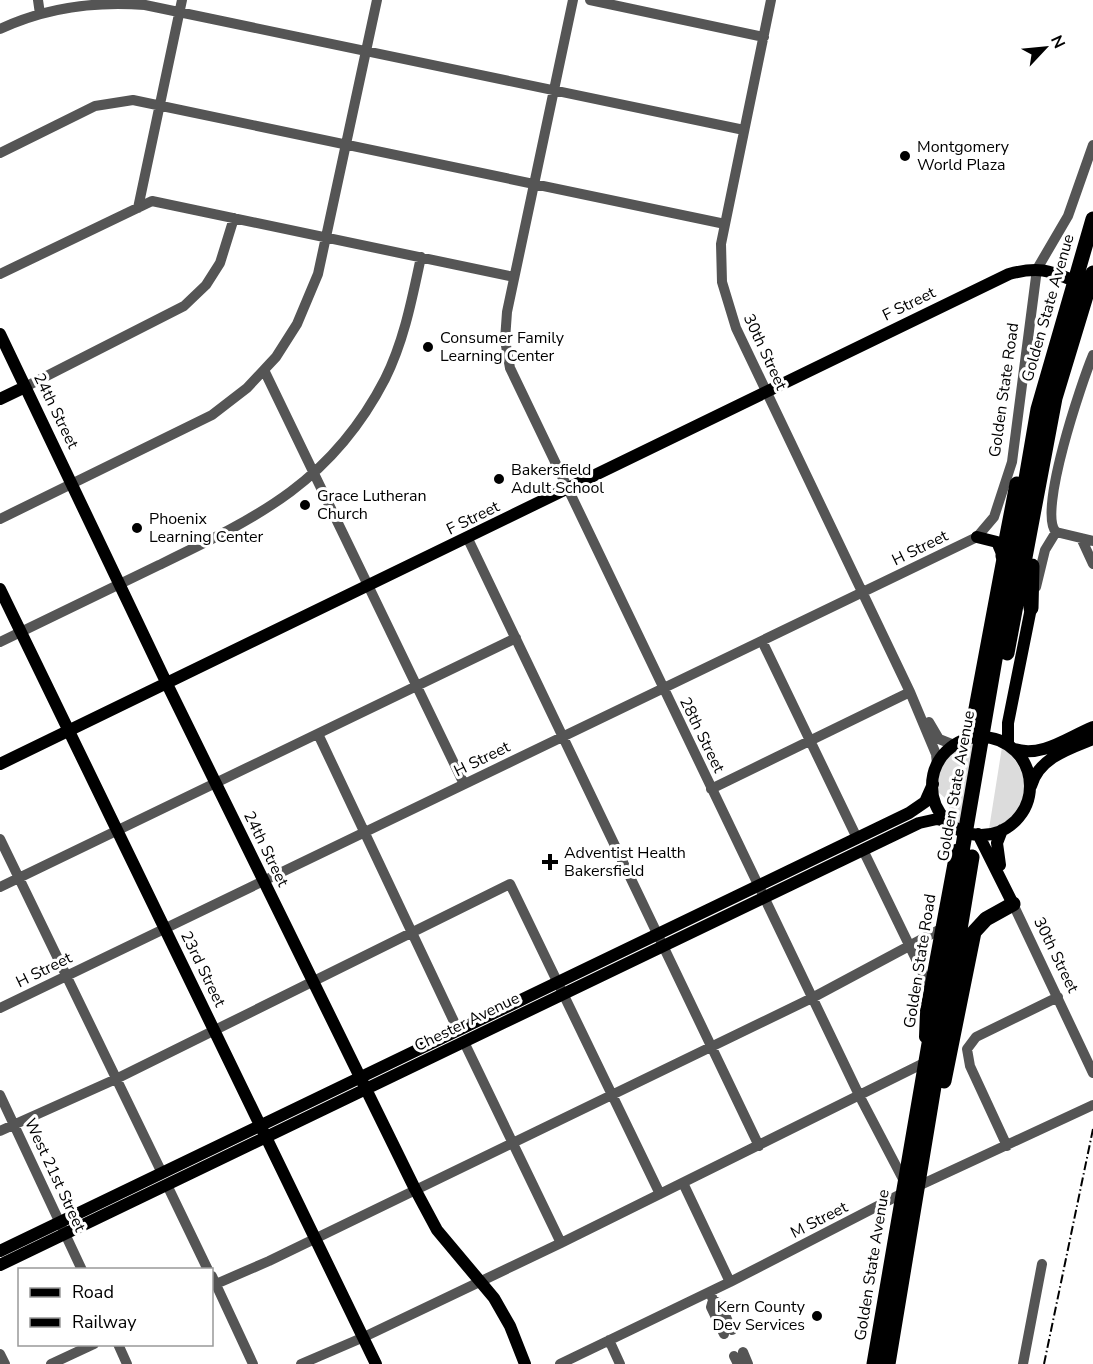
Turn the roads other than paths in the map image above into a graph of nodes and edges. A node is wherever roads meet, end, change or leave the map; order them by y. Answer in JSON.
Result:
{"nodes":[{"id":1,"x":38,"y":0,"type":"edge"},
{"id":2,"x":377,"y":0,"type":"edge"},
{"id":3,"x":573,"y":0,"type":"edge"},
{"id":4,"x":590,"y":0,"type":"edge"},
{"id":5,"x":771,"y":0,"type":"edge"},
{"id":6,"x":181,"y":6,"type":"edge"},
{"id":7,"x":40,"y":14,"type":"junction"},
{"id":8,"x":0,"y":29,"type":"edge"},
{"id":9,"x":764,"y":37,"type":"junction"},
{"id":10,"x":367,"y":51,"type":"junction"},
{"id":11,"x":554,"y":90,"type":"junction"},
{"id":12,"x":160,"y":105,"type":"junction"},
{"id":13,"x":744,"y":130,"type":"junction"},
{"id":14,"x":347,"y":144,"type":"junction"},
{"id":15,"x":1093,"y":145,"type":"edge"},
{"id":16,"x":0,"y":153,"type":"edge"},
{"id":17,"x":534,"y":183,"type":"junction"},
{"id":18,"x":138,"y":208,"type":"junction"},
{"id":19,"x":234,"y":218,"type":"junction"},
{"id":20,"x":1093,"y":219,"type":"edge"},
{"id":21,"x":724,"y":224,"type":"junction"},
{"id":22,"x":327,"y":238,"type":"junction"},
{"id":23,"x":421,"y":257,"type":"junction"},
{"id":24,"x":1037,"y":268,"type":"junction"},
{"id":25,"x":0,"y":274,"type":"edge"},
{"id":26,"x":514,"y":277,"type":"junction"},
{"id":27,"x":1087,"y":282,"type":"edge"},
{"id":28,"x":0,"y":334,"type":"edge"},
{"id":29,"x":1093,"y":355,"type":"edge"},
{"id":30,"x":264,"y":370,"type":"junction"},
{"id":31,"x":25,"y":387,"type":"junction"},
{"id":32,"x":766,"y":393,"type":"junction"},
{"id":33,"x":0,"y":399,"type":"edge"},
{"id":34,"x":1038,"y":409,"type":"junction"},
{"id":35,"x":314,"y":474,"type":"junction"},
{"id":36,"x":1040,"y":482,"type":"junction"},
{"id":37,"x":73,"y":484,"type":"junction"},
{"id":38,"x":567,"y":491,"type":"junction"},
{"id":39,"x":0,"y":519,"type":"edge"},
{"id":40,"x":1056,"y":532,"type":"junction"},
{"id":41,"x":977,"y":537,"type":"junction"},
{"id":42,"x":1081,"y":538,"type":"junction"},
{"id":43,"x":468,"y":539,"type":"junction"},
{"id":44,"x":1093,"y":541,"type":"edge"},
{"id":45,"x":1003,"y":556,"type":"junction"},
{"id":46,"x":1093,"y":564,"type":"edge"},
{"id":47,"x":121,"y":584,"type":"junction"},
{"id":48,"x":369,"y":586,"type":"junction"},
{"id":49,"x":0,"y":589,"type":"edge"},
{"id":50,"x":862,"y":592,"type":"junction"},
{"id":51,"x":1031,"y":608,"type":"junction"},
{"id":52,"x":21,"y":632,"type":"junction"},
{"id":53,"x":516,"y":638,"type":"junction"},
{"id":54,"x":762,"y":640,"type":"junction"},
{"id":55,"x":0,"y":642,"type":"edge"},
{"id":56,"x":167,"y":684,"type":"junction"},
{"id":57,"x":417,"y":687,"type":"junction"},
{"id":58,"x":663,"y":688,"type":"junction"},
{"id":59,"x":910,"y":692,"type":"junction"},
{"id":60,"x":995,"y":695,"type":"junction"},
{"id":61,"x":1093,"y":728,"type":"edge"},
{"id":62,"x":69,"y":731,"type":"junction"},
{"id":63,"x":318,"y":734,"type":"junction"},
{"id":64,"x":564,"y":736,"type":"junction"},
{"id":65,"x":1093,"y":739,"type":"edge"},
{"id":66,"x":811,"y":742,"type":"junction"},
{"id":67,"x":960,"y":742,"type":"junction"},
{"id":68,"x":1011,"y":747,"type":"junction"},
{"id":69,"x":0,"y":764,"type":"edge"},
{"id":70,"x":937,"y":765,"type":"junction"},
{"id":71,"x":216,"y":783,"type":"junction"},
{"id":72,"x":464,"y":784,"type":"junction"},
{"id":73,"x":933,"y":784,"type":"junction"},
{"id":74,"x":1030,"y":787,"type":"junction"},
{"id":75,"x":711,"y":789,"type":"junction"},
{"id":76,"x":953,"y":825,"type":"junction"},
{"id":77,"x":1002,"y":830,"type":"junction"},
{"id":78,"x":117,"y":831,"type":"junction"},
{"id":79,"x":363,"y":833,"type":"junction"},
{"id":80,"x":978,"y":834,"type":"junction"},
{"id":81,"x":857,"y":838,"type":"junction"},
{"id":82,"x":0,"y":839,"type":"edge"},
{"id":83,"x":863,"y":850,"type":"junction"},
{"id":84,"x":964,"y":870,"type":"junction"},
{"id":85,"x":19,"y":878,"type":"junction"},
{"id":86,"x":263,"y":881,"type":"junction"},
{"id":87,"x":1003,"y":884,"type":"junction"},
{"id":88,"x":758,"y":886,"type":"junction"},
{"id":89,"x":0,"y":887,"type":"edge"},
{"id":90,"x":764,"y":898,"type":"junction"},
{"id":91,"x":1013,"y":904,"type":"junction"},
{"id":92,"x":165,"y":929,"type":"junction"},
{"id":93,"x":939,"y":930,"type":"junction"},
{"id":94,"x":413,"y":932,"type":"junction"},
{"id":95,"x":657,"y":934,"type":"junction"},
{"id":96,"x":663,"y":946,"type":"junction"},
{"id":97,"x":910,"y":947,"type":"junction"},
{"id":98,"x":66,"y":976,"type":"junction"},
{"id":99,"x":313,"y":982,"type":"junction"},
{"id":100,"x":557,"y":982,"type":"junction"},
{"id":101,"x":930,"y":988,"type":"junction"},
{"id":102,"x":563,"y":994,"type":"junction"},
{"id":103,"x":1058,"y":997,"type":"junction"},
{"id":104,"x":812,"y":998,"type":"junction"},
{"id":105,"x":0,"y":1008,"type":"edge"},
{"id":106,"x":458,"y":1030,"type":"junction"},
{"id":107,"x":214,"y":1031,"type":"junction"},
{"id":108,"x":464,"y":1042,"type":"junction"},
{"id":109,"x":711,"y":1046,"type":"junction"},
{"id":110,"x":424,"y":1061,"type":"junction"},
{"id":111,"x":924,"y":1063,"type":"junction"},
{"id":112,"x":1093,"y":1073,"type":"edge"},
{"id":113,"x":359,"y":1077,"type":"junction"},
{"id":114,"x":116,"y":1079,"type":"junction"},
{"id":115,"x":365,"y":1089,"type":"junction"},
{"id":116,"x":612,"y":1094,"type":"junction"},
{"id":117,"x":0,"y":1095,"type":"edge"},
{"id":118,"x":860,"y":1097,"type":"junction"},
{"id":119,"x":1093,"y":1105,"type":"edge"},
{"id":120,"x":930,"y":1123,"type":"junction"},
{"id":121,"x":15,"y":1124,"type":"junction"},
{"id":122,"x":260,"y":1125,"type":"junction"},
{"id":123,"x":0,"y":1131,"type":"edge"},
{"id":124,"x":266,"y":1137,"type":"junction"},
{"id":125,"x":512,"y":1142,"type":"junction"},
{"id":126,"x":759,"y":1146,"type":"junction"},
{"id":127,"x":1007,"y":1146,"type":"junction"},
{"id":128,"x":162,"y":1173,"type":"junction"},
{"id":129,"x":682,"y":1183,"type":"junction"},
{"id":130,"x":167,"y":1185,"type":"junction"},
{"id":131,"x":919,"y":1186,"type":"junction"},
{"id":132,"x":902,"y":1188,"type":"junction"},
{"id":133,"x":415,"y":1190,"type":"junction"},
{"id":134,"x":660,"y":1194,"type":"junction"},
{"id":135,"x":63,"y":1228,"type":"junction"},
{"id":136,"x":316,"y":1239,"type":"junction"},
{"id":137,"x":561,"y":1243,"type":"junction"},
{"id":138,"x":0,"y":1251,"type":"edge"},
{"id":139,"x":1042,"y":1264,"type":"dead end"},
{"id":140,"x":0,"y":1265,"type":"edge"},
{"id":141,"x":82,"y":1268,"type":"edge"},
{"id":142,"x":208,"y":1268,"type":"edge"},
{"id":143,"x":214,"y":1280,"type":"edge"},
{"id":144,"x":482,"y":1281,"type":"junction"},
{"id":145,"x":730,"y":1282,"type":"junction"},
{"id":146,"x":712,"y":1296,"type":"junction"},
{"id":147,"x":728,"y":1332,"type":"dead end"},
{"id":148,"x":364,"y":1337,"type":"junction"},
{"id":149,"x":878,"y":1337,"type":"junction"},
{"id":150,"x":609,"y":1340,"type":"junction"},
{"id":151,"x":90,"y":1346,"type":"edge"},
{"id":152,"x":119,"y":1346,"type":"edge"},
{"id":153,"x":0,"y":1354,"type":"edge"},
{"id":154,"x":738,"y":1358,"type":"edge"},
{"id":155,"x":5,"y":1364,"type":"edge"},
{"id":156,"x":51,"y":1364,"type":"edge"},
{"id":157,"x":127,"y":1364,"type":"edge"},
{"id":158,"x":253,"y":1364,"type":"edge"},
{"id":159,"x":301,"y":1364,"type":"edge"},
{"id":160,"x":376,"y":1364,"type":"edge"},
{"id":161,"x":525,"y":1364,"type":"edge"},
{"id":162,"x":560,"y":1364,"type":"edge"},
{"id":163,"x":621,"y":1364,"type":"edge"},
{"id":164,"x":748,"y":1364,"type":"edge"},
{"id":165,"x":874,"y":1364,"type":"edge"},
{"id":166,"x":879,"y":1364,"type":"edge"},
{"id":167,"x":888,"y":1364,"type":"edge"},
{"id":168,"x":1023,"y":1364,"type":"edge"}],
"edges":[{"from":1,"to":7,"type":"street"},
{"from":2,"to":10,"type":"street"},
{"from":3,"to":11,"type":"street","name":"28th Street"},
{"from":4,"to":9,"type":"street"},
{"from":5,"to":9,"type":"street","name":"30th Street"},
{"from":6,"to":7,"type":"street"},
{"from":6,"to":10,"type":"street"},
{"from":6,"to":12,"type":"street"},
{"from":7,"to":8,"type":"street"},
{"from":9,"to":13,"type":"street","name":"30th Street"},
{"from":10,"to":11,"type":"street"},
{"from":10,"to":14,"type":"street"},
{"from":11,"to":13,"type":"street"},
{"from":11,"to":17,"type":"street","name":"28th Street"},
{"from":12,"to":14,"type":"street"},
{"from":12,"to":16,"type":"street"},
{"from":12,"to":18,"type":"street"},
{"from":13,"to":21,"type":"street","name":"30th Street"},
{"from":14,"to":17,"type":"street"},
{"from":14,"to":22,"type":"street"},
{"from":15,"to":24,"type":"street","name":"Golden State Road"},
{"from":17,"to":21,"type":"street"},
{"from":17,"to":26,"type":"street","name":"28th Street"},
{"from":18,"to":19,"type":"street"},
{"from":18,"to":25,"type":"street"},
{"from":19,"to":22,"type":"street"},
{"from":19,"to":31,"type":"street"},
{"from":20,"to":27,"type":"highway","name":"Golden State Avenue"},
{"from":21,"to":32,"type":"street","name":"30th Street"},
{"from":22,"to":23,"type":"street"},
{"from":22,"to":30,"type":"street"},
{"from":23,"to":26,"type":"street"},
{"from":23,"to":35,"type":"street"},
{"from":24,"to":27,"type":"main road"},
{"from":24,"to":32,"type":"main road","name":"F Street"},
{"from":24,"to":41,"type":"street","name":"Golden State Road"},
{"from":26,"to":38,"type":"street","name":"28th Street"},
{"from":27,"to":34,"type":"highway","name":"Golden State Avenue"},
{"from":27,"to":36,"type":"highway","name":"Golden State Avenue"},
{"from":28,"to":31,"type":"main road","name":"24th Street"},
{"from":29,"to":40,"type":"street"},
{"from":30,"to":35,"type":"street"},
{"from":30,"to":37,"type":"street"},
{"from":31,"to":33,"type":"main road"},
{"from":31,"to":37,"type":"main road","name":"24th Street"},
{"from":32,"to":38,"type":"main road","name":"F Street"},
{"from":32,"to":50,"type":"street","name":"30th Street"},
{"from":34,"to":45,"type":"highway"},
{"from":34,"to":60,"type":"highway","name":"Golden State Avenue"},
{"from":35,"to":47,"type":"street"},
{"from":35,"to":48,"type":"street"},
{"from":36,"to":51,"type":"highway"},
{"from":36,"to":60,"type":"highway","name":"Golden State Avenue"},
{"from":37,"to":39,"type":"street"},
{"from":37,"to":47,"type":"main road","name":"24th Street"},
{"from":38,"to":43,"type":"main road","name":"F Street"},
{"from":38,"to":58,"type":"street","name":"28th Street"},
{"from":40,"to":42,"type":"street"},
{"from":40,"to":51,"type":"street"},
{"from":41,"to":45,"type":"main road"},
{"from":41,"to":50,"type":"street","name":"H Street"},
{"from":42,"to":44,"type":"street"},
{"from":42,"to":46,"type":"street"},
{"from":43,"to":48,"type":"main road","name":"F Street"},
{"from":43,"to":53,"type":"street"},
{"from":45,"to":67,"type":"main road"},
{"from":47,"to":52,"type":"street"},
{"from":47,"to":56,"type":"main road","name":"24th Street"},
{"from":48,"to":56,"type":"main road","name":"F Street"},
{"from":48,"to":57,"type":"street"},
{"from":49,"to":52,"type":"main road","name":"23rd Street"},
{"from":50,"to":54,"type":"street","name":"H Street"},
{"from":50,"to":59,"type":"street","name":"30th Street"},
{"from":51,"to":68,"type":"main road"},
{"from":52,"to":55,"type":"street"},
{"from":52,"to":62,"type":"main road","name":"23rd Street"},
{"from":53,"to":57,"type":"street"},
{"from":53,"to":64,"type":"street"},
{"from":54,"to":58,"type":"street","name":"H Street"},
{"from":54,"to":66,"type":"street"},
{"from":56,"to":62,"type":"main road","name":"F Street"},
{"from":56,"to":71,"type":"main road","name":"24th Street"},
{"from":57,"to":63,"type":"street"},
{"from":57,"to":72,"type":"street"},
{"from":58,"to":64,"type":"street","name":"H Street"},
{"from":58,"to":75,"type":"street","name":"28th Street"},
{"from":59,"to":66,"type":"street"},
{"from":59,"to":67,"type":"street","name":"30th Street"},
{"from":59,"to":70,"type":"street","name":"30th Street"},
{"from":60,"to":84,"type":"highway","name":"Golden State Avenue"},
{"from":61,"to":68,"type":"main road"},
{"from":62,"to":69,"type":"main road","name":"F Street"},
{"from":62,"to":78,"type":"main road","name":"23rd Street"},
{"from":63,"to":71,"type":"street"},
{"from":63,"to":79,"type":"street"},
{"from":64,"to":72,"type":"street","name":"H Street"},
{"from":64,"to":95,"type":"street"},
{"from":65,"to":74,"type":"main road"},
{"from":66,"to":75,"type":"street"},
{"from":66,"to":81,"type":"street"},
{"from":67,"to":68,"type":"main road"},
{"from":67,"to":70,"type":"main road"},
{"from":68,"to":74,"type":"main road"},
{"from":70,"to":73,"type":"main road"},
{"from":71,"to":78,"type":"street"},
{"from":71,"to":86,"type":"main road","name":"24th Street"},
{"from":72,"to":79,"type":"street","name":"H Street"},
{"from":73,"to":76,"type":"main road"},
{"from":73,"to":81,"type":"main road","name":"Chester Avenue"},
{"from":74,"to":77,"type":"main road"},
{"from":75,"to":88,"type":"street","name":"28th Street"},
{"from":76,"to":80,"type":"main road"},
{"from":76,"to":83,"type":"main road","name":"Chester Avenue"},
{"from":76,"to":93,"type":"main road","name":"Golden State Road"},
{"from":77,"to":80,"type":"main road"},
{"from":77,"to":87,"type":"main road","name":"30th Street"},
{"from":78,"to":85,"type":"street"},
{"from":78,"to":92,"type":"main road","name":"23rd Street"},
{"from":79,"to":86,"type":"street","name":"H Street"},
{"from":79,"to":94,"type":"street"},
{"from":80,"to":87,"type":"main road","name":"30th Street"},
{"from":81,"to":88,"type":"main road","name":"Chester Avenue"},
{"from":82,"to":85,"type":"street"},
{"from":83,"to":90,"type":"main road","name":"Chester Avenue"},
{"from":83,"to":97,"type":"street"},
{"from":84,"to":111,"type":"highway","name":"Golden State Avenue"},
{"from":84,"to":120,"type":"highway","name":"Golden State Avenue"},
{"from":85,"to":89,"type":"street"},
{"from":85,"to":98,"type":"street"},
{"from":86,"to":92,"type":"street","name":"H Street"},
{"from":86,"to":99,"type":"main road","name":"24th Street"},
{"from":87,"to":91,"type":"main road","name":"30th Street"},
{"from":88,"to":90,"type":"street","name":"28th Street"},
{"from":88,"to":95,"type":"main road","name":"Chester Avenue"},
{"from":90,"to":96,"type":"main road","name":"Chester Avenue"},
{"from":90,"to":104,"type":"street","name":"28th Street"},
{"from":91,"to":103,"type":"street","name":"30th Street"},
{"from":91,"to":120,"type":"highway"},
{"from":92,"to":98,"type":"street","name":"H Street"},
{"from":92,"to":107,"type":"main road","name":"23rd Street"},
{"from":93,"to":97,"type":"street"},
{"from":93,"to":101,"type":"main road","name":"Golden State Road"},
{"from":94,"to":99,"type":"street"},
{"from":94,"to":100,"type":"street"},
{"from":94,"to":106,"type":"street"},
{"from":95,"to":96,"type":"street"},
{"from":95,"to":100,"type":"main road","name":"Chester Avenue"},
{"from":96,"to":102,"type":"main road","name":"Chester Avenue"},
{"from":96,"to":109,"type":"street"},
{"from":97,"to":101,"type":"street"},
{"from":97,"to":104,"type":"street"},
{"from":98,"to":105,"type":"street","name":"H Street"},
{"from":98,"to":114,"type":"street"},
{"from":99,"to":107,"type":"street"},
{"from":99,"to":113,"type":"main road","name":"24th Street"},
{"from":100,"to":102,"type":"street"},
{"from":100,"to":106,"type":"main road","name":"Chester Avenue"},
{"from":101,"to":111,"type":"main road","name":"Golden State Road"},
{"from":102,"to":108,"type":"main road","name":"Chester Avenue"},
{"from":102,"to":116,"type":"street"},
{"from":103,"to":112,"type":"street","name":"30th Street"},
{"from":103,"to":127,"type":"street"},
{"from":104,"to":109,"type":"street"},
{"from":104,"to":118,"type":"street","name":"28th Street"},
{"from":106,"to":110,"type":"main road"},
{"from":106,"to":113,"type":"main road","name":"Chester Avenue"},
{"from":107,"to":114,"type":"street"},
{"from":107,"to":122,"type":"main road","name":"23rd Street"},
{"from":108,"to":110,"type":"main road","name":"Chester Avenue"},
{"from":108,"to":125,"type":"street"},
{"from":109,"to":116,"type":"street"},
{"from":109,"to":126,"type":"street"},
{"from":110,"to":115,"type":"main road","name":"Chester Avenue"},
{"from":111,"to":118,"type":"street"},
{"from":111,"to":132,"type":"highway","name":"Golden State Avenue"},
{"from":113,"to":115,"type":"main road","name":"24th Street"},
{"from":113,"to":122,"type":"main road","name":"Chester Avenue"},
{"from":114,"to":121,"type":"street"},
{"from":114,"to":128,"type":"street"},
{"from":115,"to":124,"type":"main road","name":"Chester Avenue"},
{"from":115,"to":133,"type":"main road","name":"24th Street"},
{"from":116,"to":125,"type":"street"},
{"from":116,"to":134,"type":"street"},
{"from":117,"to":121,"type":"street","name":"West 21st Street"},
{"from":118,"to":126,"type":"street"},
{"from":118,"to":132,"type":"street","name":"28th Street"},
{"from":119,"to":127,"type":"street"},
{"from":120,"to":131,"type":"highway","name":"Golden State Avenue"},
{"from":121,"to":123,"type":"street"},
{"from":121,"to":135,"type":"street","name":"West 21st Street"},
{"from":122,"to":124,"type":"main road","name":"23rd Street"},
{"from":122,"to":128,"type":"main road","name":"Chester Avenue"},
{"from":124,"to":130,"type":"main road","name":"Chester Avenue"},
{"from":124,"to":136,"type":"main road","name":"23rd Street"},
{"from":125,"to":133,"type":"street"},
{"from":125,"to":137,"type":"street"},
{"from":126,"to":129,"type":"street"},
{"from":127,"to":131,"type":"street"},
{"from":128,"to":135,"type":"main road","name":"Chester Avenue"},
{"from":129,"to":134,"type":"street"},
{"from":129,"to":145,"type":"street"},
{"from":130,"to":135,"type":"main road","name":"Chester Avenue"},
{"from":130,"to":142,"type":"street"},
{"from":131,"to":132,"type":"street"},
{"from":131,"to":167,"type":"highway","name":"Golden State Avenue"},
{"from":132,"to":145,"type":"street","name":"M Street"},
{"from":132,"to":149,"type":"highway","name":"Golden State Avenue"},
{"from":133,"to":136,"type":"street"},
{"from":133,"to":144,"type":"main road","name":"24th Street"},
{"from":134,"to":137,"type":"street"},
{"from":135,"to":138,"type":"main road","name":"Chester Avenue"},
{"from":135,"to":140,"type":"main road","name":"Chester Avenue"},
{"from":135,"to":141,"type":"street","name":"West 21st Street"},
{"from":136,"to":143,"type":"street"},
{"from":136,"to":148,"type":"main road","name":"23rd Street"},
{"from":137,"to":144,"type":"street"},
{"from":139,"to":168,"type":"street"},
{"from":143,"to":158,"type":"street"},
{"from":144,"to":148,"type":"street"},
{"from":144,"to":161,"type":"main road","name":"24th Street"},
{"from":145,"to":146,"type":"street","name":"M Street"},
{"from":146,"to":147,"type":"street"},
{"from":146,"to":150,"type":"street","name":"M Street"},
{"from":148,"to":159,"type":"street"},
{"from":148,"to":160,"type":"main road","name":"23rd Street"},
{"from":149,"to":165,"type":"highway","name":"Golden State Avenue"},
{"from":149,"to":166,"type":"highway"},
{"from":150,"to":162,"type":"street","name":"M Street"},
{"from":150,"to":163,"type":"street"},
{"from":151,"to":156,"type":"street"},
{"from":152,"to":157,"type":"street"},
{"from":153,"to":155,"type":"street"},
{"from":154,"to":164,"type":"street"}]}
